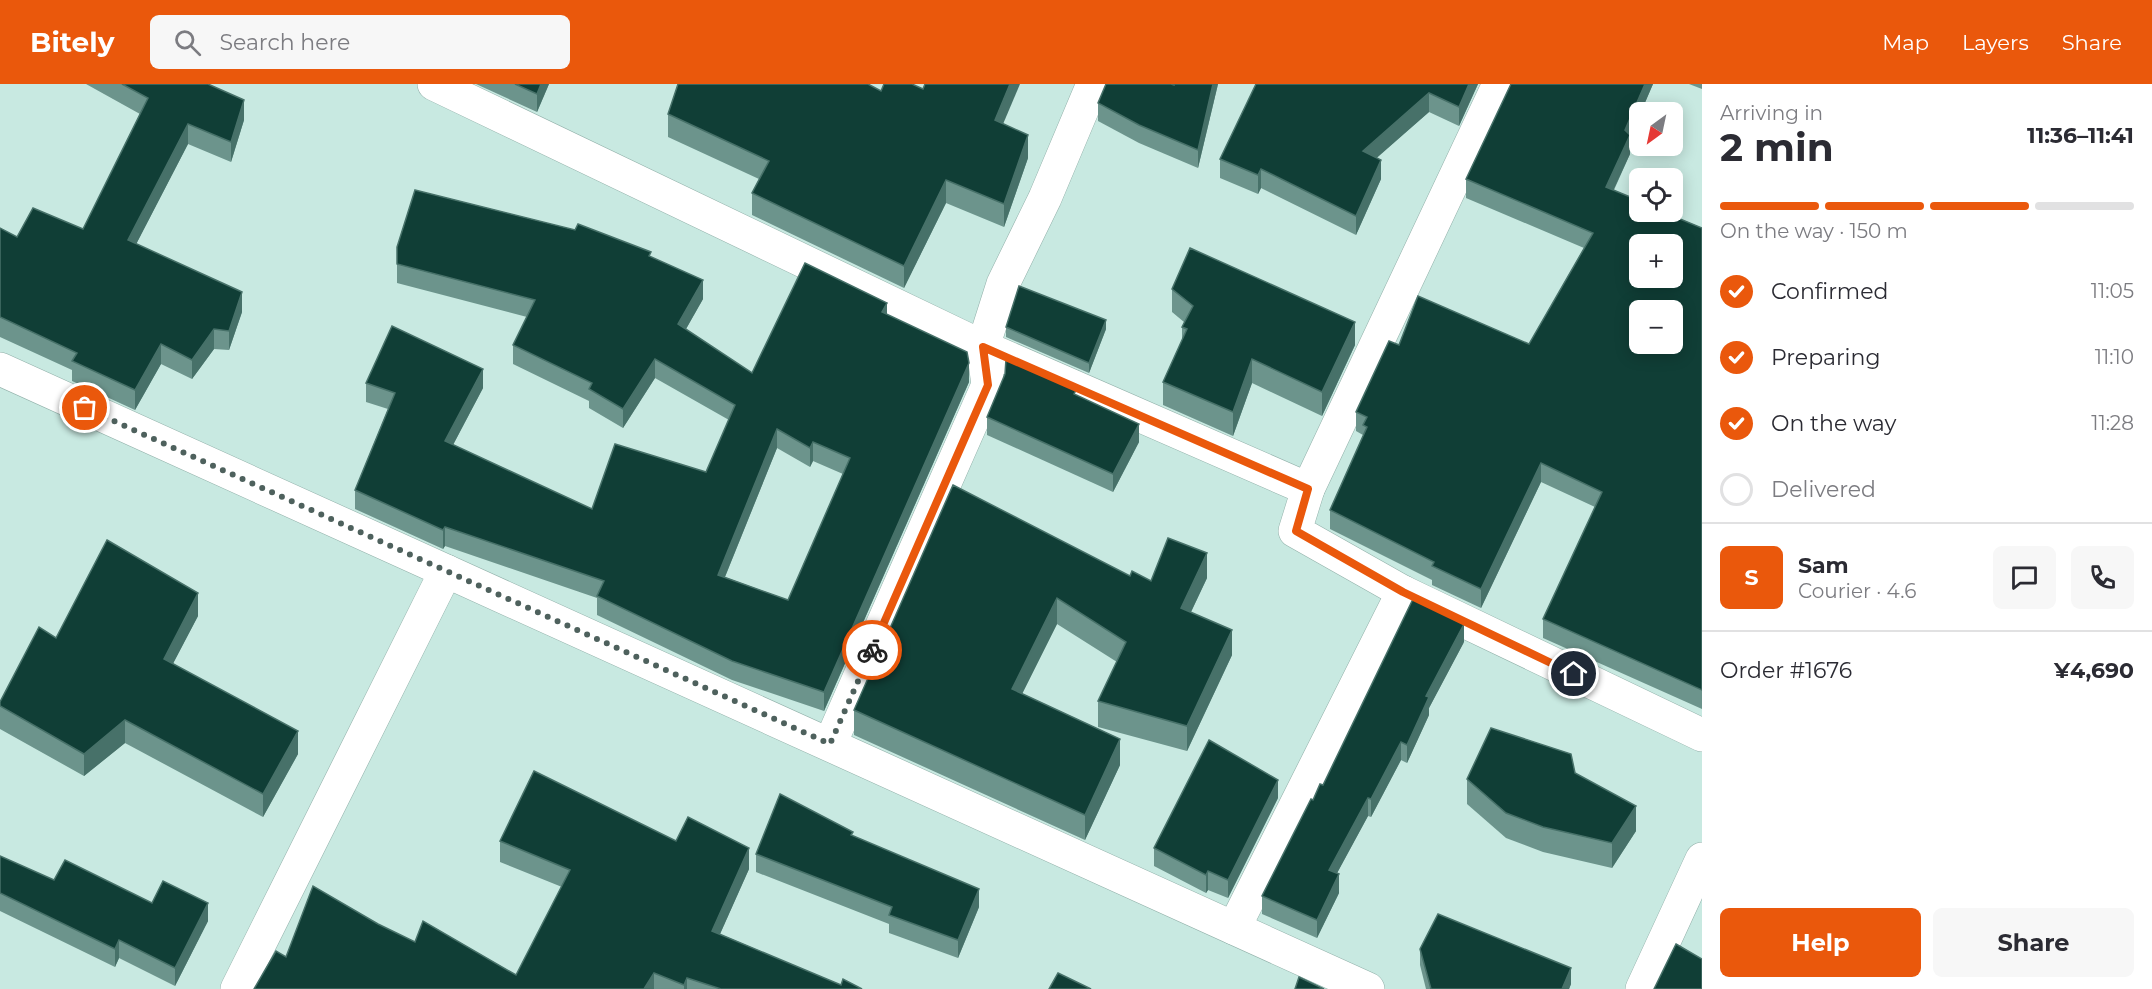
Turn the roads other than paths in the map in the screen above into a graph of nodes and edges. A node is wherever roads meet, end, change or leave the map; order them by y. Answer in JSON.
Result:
{"nodes":[{"id":1,"x":434,"y":84,"type":"edge"},
{"id":2,"x":1093,"y":84,"type":"edge"},
{"id":3,"x":1499,"y":84,"type":"edge"},
{"id":4,"x":983,"y":347,"type":"junction"},
{"id":5,"x":0,"y":369,"type":"edge"},
{"id":6,"x":1308,"y":489,"type":"junction"},
{"id":7,"x":446,"y":571,"type":"junction"},
{"id":8,"x":1403,"y":592,"type":"junction"},
{"id":9,"x":1702,"y":735,"type":"edge"},
{"id":10,"x":830,"y":744,"type":"junction"},
{"id":11,"x":1702,"y":859,"type":"edge"},
{"id":12,"x":1234,"y":928,"type":"junction"},
{"id":13,"x":237,"y":989,"type":"edge"},
{"id":14,"x":1368,"y":989,"type":"edge"},
{"id":15,"x":1642,"y":989,"type":"edge"}],
"edges":[{"from":1,"to":4,"type":"street"},
{"from":2,"to":4,"type":"street"},
{"from":3,"to":6,"type":"street"},
{"from":4,"to":6,"type":"street"},
{"from":4,"to":10,"type":"street"},
{"from":5,"to":7,"type":"street"},
{"from":6,"to":8,"type":"street"},
{"from":7,"to":10,"type":"street"},
{"from":7,"to":13,"type":"street"},
{"from":8,"to":9,"type":"street"},
{"from":8,"to":12,"type":"street"},
{"from":10,"to":12,"type":"street"},
{"from":11,"to":15,"type":"street"},
{"from":12,"to":14,"type":"street"}]}
